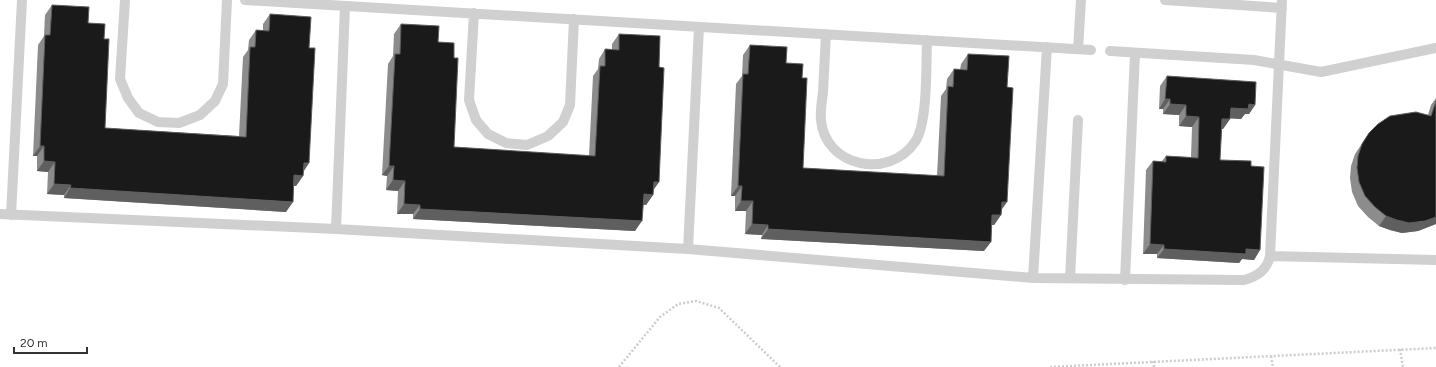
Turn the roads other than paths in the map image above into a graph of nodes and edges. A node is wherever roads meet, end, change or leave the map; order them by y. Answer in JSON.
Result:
{"nodes":[{"id":1,"x":22,"y":0,"type":"edge"},
{"id":2,"x":125,"y":0,"type":"edge"},
{"id":3,"x":227,"y":0,"type":"edge"},
{"id":4,"x":245,"y":0,"type":"edge"},
{"id":5,"x":1080,"y":0,"type":"edge"},
{"id":6,"x":1165,"y":0,"type":"edge"},
{"id":7,"x":308,"y":2,"type":"edge"},
{"id":8,"x":387,"y":4,"type":"edge"},
{"id":9,"x":1282,"y":4,"type":"edge"},
{"id":10,"x":345,"y":6,"type":"junction"},
{"id":11,"x":474,"y":13,"type":"junction"},
{"id":12,"x":574,"y":19,"type":"junction"},
{"id":13,"x":699,"y":27,"type":"junction"},
{"id":14,"x":826,"y":34,"type":"junction"},
{"id":15,"x":927,"y":40,"type":"junction"},
{"id":16,"x":1047,"y":47,"type":"junction"},
{"id":17,"x":1436,"y":48,"type":"edge"},
{"id":18,"x":1078,"y":49,"type":"junction"},
{"id":19,"x":1091,"y":50,"type":"dead end"},
{"id":20,"x":1110,"y":51,"type":"dead end"},
{"id":21,"x":1135,"y":53,"type":"junction"},
{"id":22,"x":1280,"y":64,"type":"junction"},
{"id":23,"x":1078,"y":120,"type":"dead end"},
{"id":24,"x":0,"y":214,"type":"edge"},
{"id":25,"x":10,"y":215,"type":"junction"},
{"id":26,"x":336,"y":229,"type":"junction"},
{"id":27,"x":688,"y":249,"type":"junction"},
{"id":28,"x":1270,"y":256,"type":"junction"},
{"id":29,"x":1436,"y":260,"type":"edge"},
{"id":30,"x":1033,"y":278,"type":"junction"},
{"id":31,"x":1070,"y":278,"type":"junction"},
{"id":32,"x":1125,"y":280,"type":"junction"}],
"edges":[{"from":1,"to":25,"type":"lane"},
{"from":2,"to":3,"type":"lane"},
{"from":4,"to":7,"type":"lane"},
{"from":5,"to":18,"type":"lane"},
{"from":6,"to":9,"type":"lane"},
{"from":7,"to":10,"type":"lane"},
{"from":8,"to":10,"type":"lane"},
{"from":8,"to":11,"type":"lane"},
{"from":9,"to":22,"type":"lane"},
{"from":10,"to":26,"type":"lane"},
{"from":11,"to":12,"type":"lane"},
{"from":11,"to":12,"type":"lane"},
{"from":12,"to":13,"type":"lane"},
{"from":13,"to":14,"type":"lane"},
{"from":13,"to":27,"type":"lane"},
{"from":14,"to":15,"type":"lane"},
{"from":14,"to":15,"type":"lane"},
{"from":15,"to":16,"type":"lane"},
{"from":16,"to":18,"type":"lane"},
{"from":16,"to":30,"type":"lane"},
{"from":17,"to":22,"type":"lane"},
{"from":18,"to":19,"type":"lane"},
{"from":20,"to":21,"type":"lane"},
{"from":21,"to":22,"type":"lane"},
{"from":21,"to":32,"type":"lane"},
{"from":22,"to":28,"type":"lane"},
{"from":23,"to":31,"type":"lane"},
{"from":24,"to":25,"type":"lane"},
{"from":25,"to":26,"type":"lane"},
{"from":26,"to":27,"type":"lane"},
{"from":27,"to":30,"type":"lane"},
{"from":28,"to":29,"type":"lane"},
{"from":28,"to":32,"type":"lane"},
{"from":30,"to":31,"type":"lane"},
{"from":31,"to":32,"type":"lane"}]}
